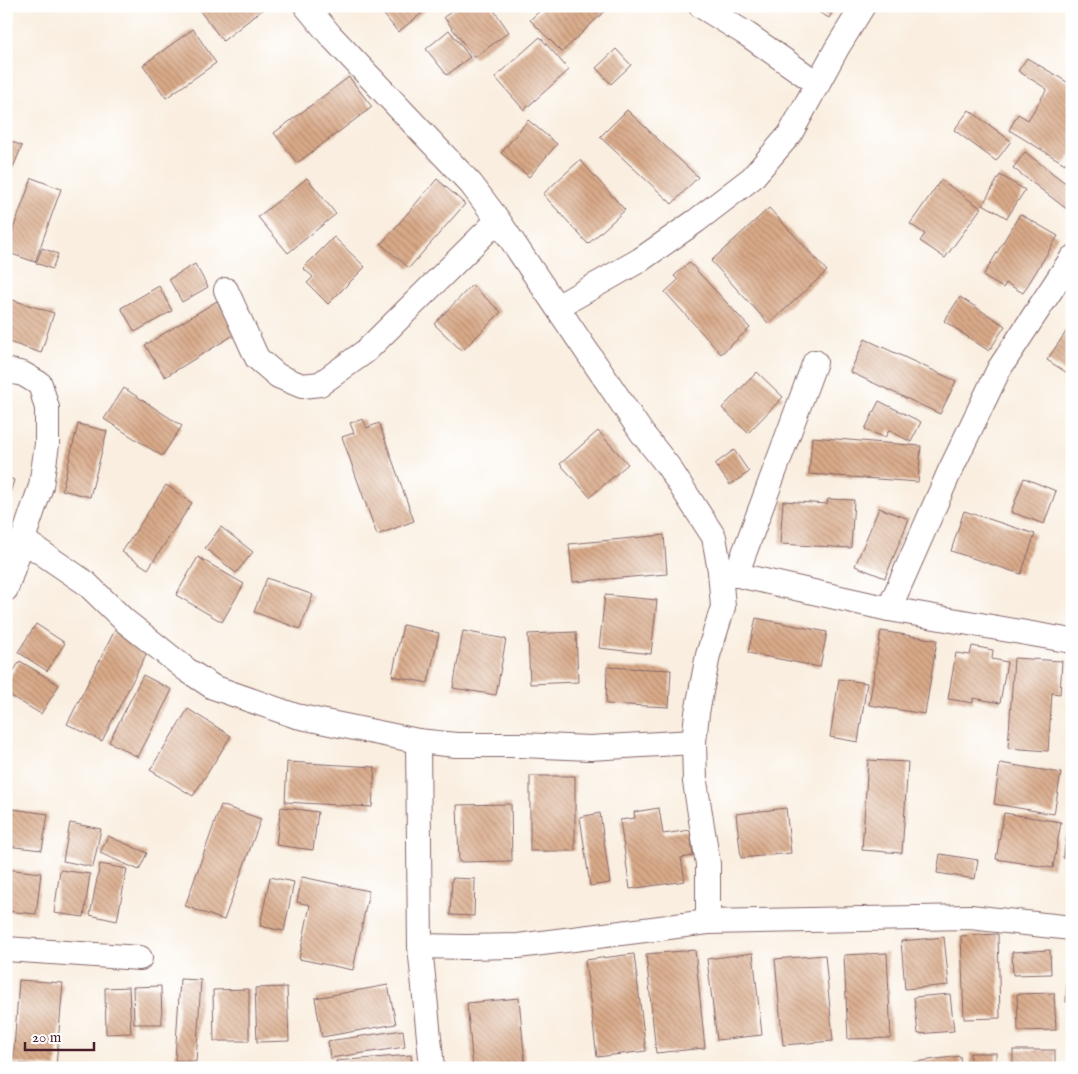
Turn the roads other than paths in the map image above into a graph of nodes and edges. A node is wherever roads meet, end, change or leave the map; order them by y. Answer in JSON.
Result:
{"nodes":[{"id":1,"x":306,"y":6,"type":"edge"},
{"id":2,"x":701,"y":6,"type":"edge"},
{"id":3,"x":863,"y":6,"type":"edge"},
{"id":4,"x":818,"y":84,"type":"junction"},
{"id":5,"x":498,"y":220,"type":"junction"},
{"id":6,"x":1072,"y":258,"type":"edge"},
{"id":7,"x":226,"y":290,"type":"dead end"},
{"id":8,"x":557,"y":307,"type":"junction"},
{"id":9,"x":815,"y":362,"type":"dead end"},
{"id":10,"x":6,"y":370,"type":"edge"},
{"id":11,"x":23,"y":540,"type":"junction"},
{"id":12,"x":728,"y":573,"type":"junction"},
{"id":13,"x":6,"y":589,"type":"edge"},
{"id":14,"x":888,"y":609,"type":"junction"},
{"id":15,"x":1072,"y":641,"type":"edge"},
{"id":16,"x":418,"y":741,"type":"junction"},
{"id":17,"x":694,"y":742,"type":"junction"},
{"id":18,"x":708,"y":922,"type":"junction"},
{"id":19,"x":1072,"y":928,"type":"edge"},
{"id":20,"x":420,"y":946,"type":"junction"},
{"id":21,"x":6,"y":949,"type":"edge"},
{"id":22,"x":140,"y":958,"type":"dead end"},
{"id":23,"x":432,"y":1068,"type":"edge"}],
"edges":[{"from":1,"to":5,"type":"street"},
{"from":2,"to":4,"type":"street"},
{"from":3,"to":4,"type":"street"},
{"from":4,"to":8,"type":"street"},
{"from":5,"to":7,"type":"street"},
{"from":5,"to":8,"type":"street"},
{"from":6,"to":14,"type":"street"},
{"from":8,"to":12,"type":"street"},
{"from":9,"to":12,"type":"street"},
{"from":10,"to":11,"type":"street"},
{"from":11,"to":13,"type":"street"},
{"from":11,"to":16,"type":"street"},
{"from":12,"to":14,"type":"street"},
{"from":12,"to":17,"type":"street"},
{"from":14,"to":15,"type":"street"},
{"from":16,"to":17,"type":"street"},
{"from":16,"to":20,"type":"street"},
{"from":17,"to":18,"type":"street"},
{"from":18,"to":19,"type":"street"},
{"from":18,"to":20,"type":"street"},
{"from":20,"to":23,"type":"street"},
{"from":21,"to":22,"type":"street"}]}
